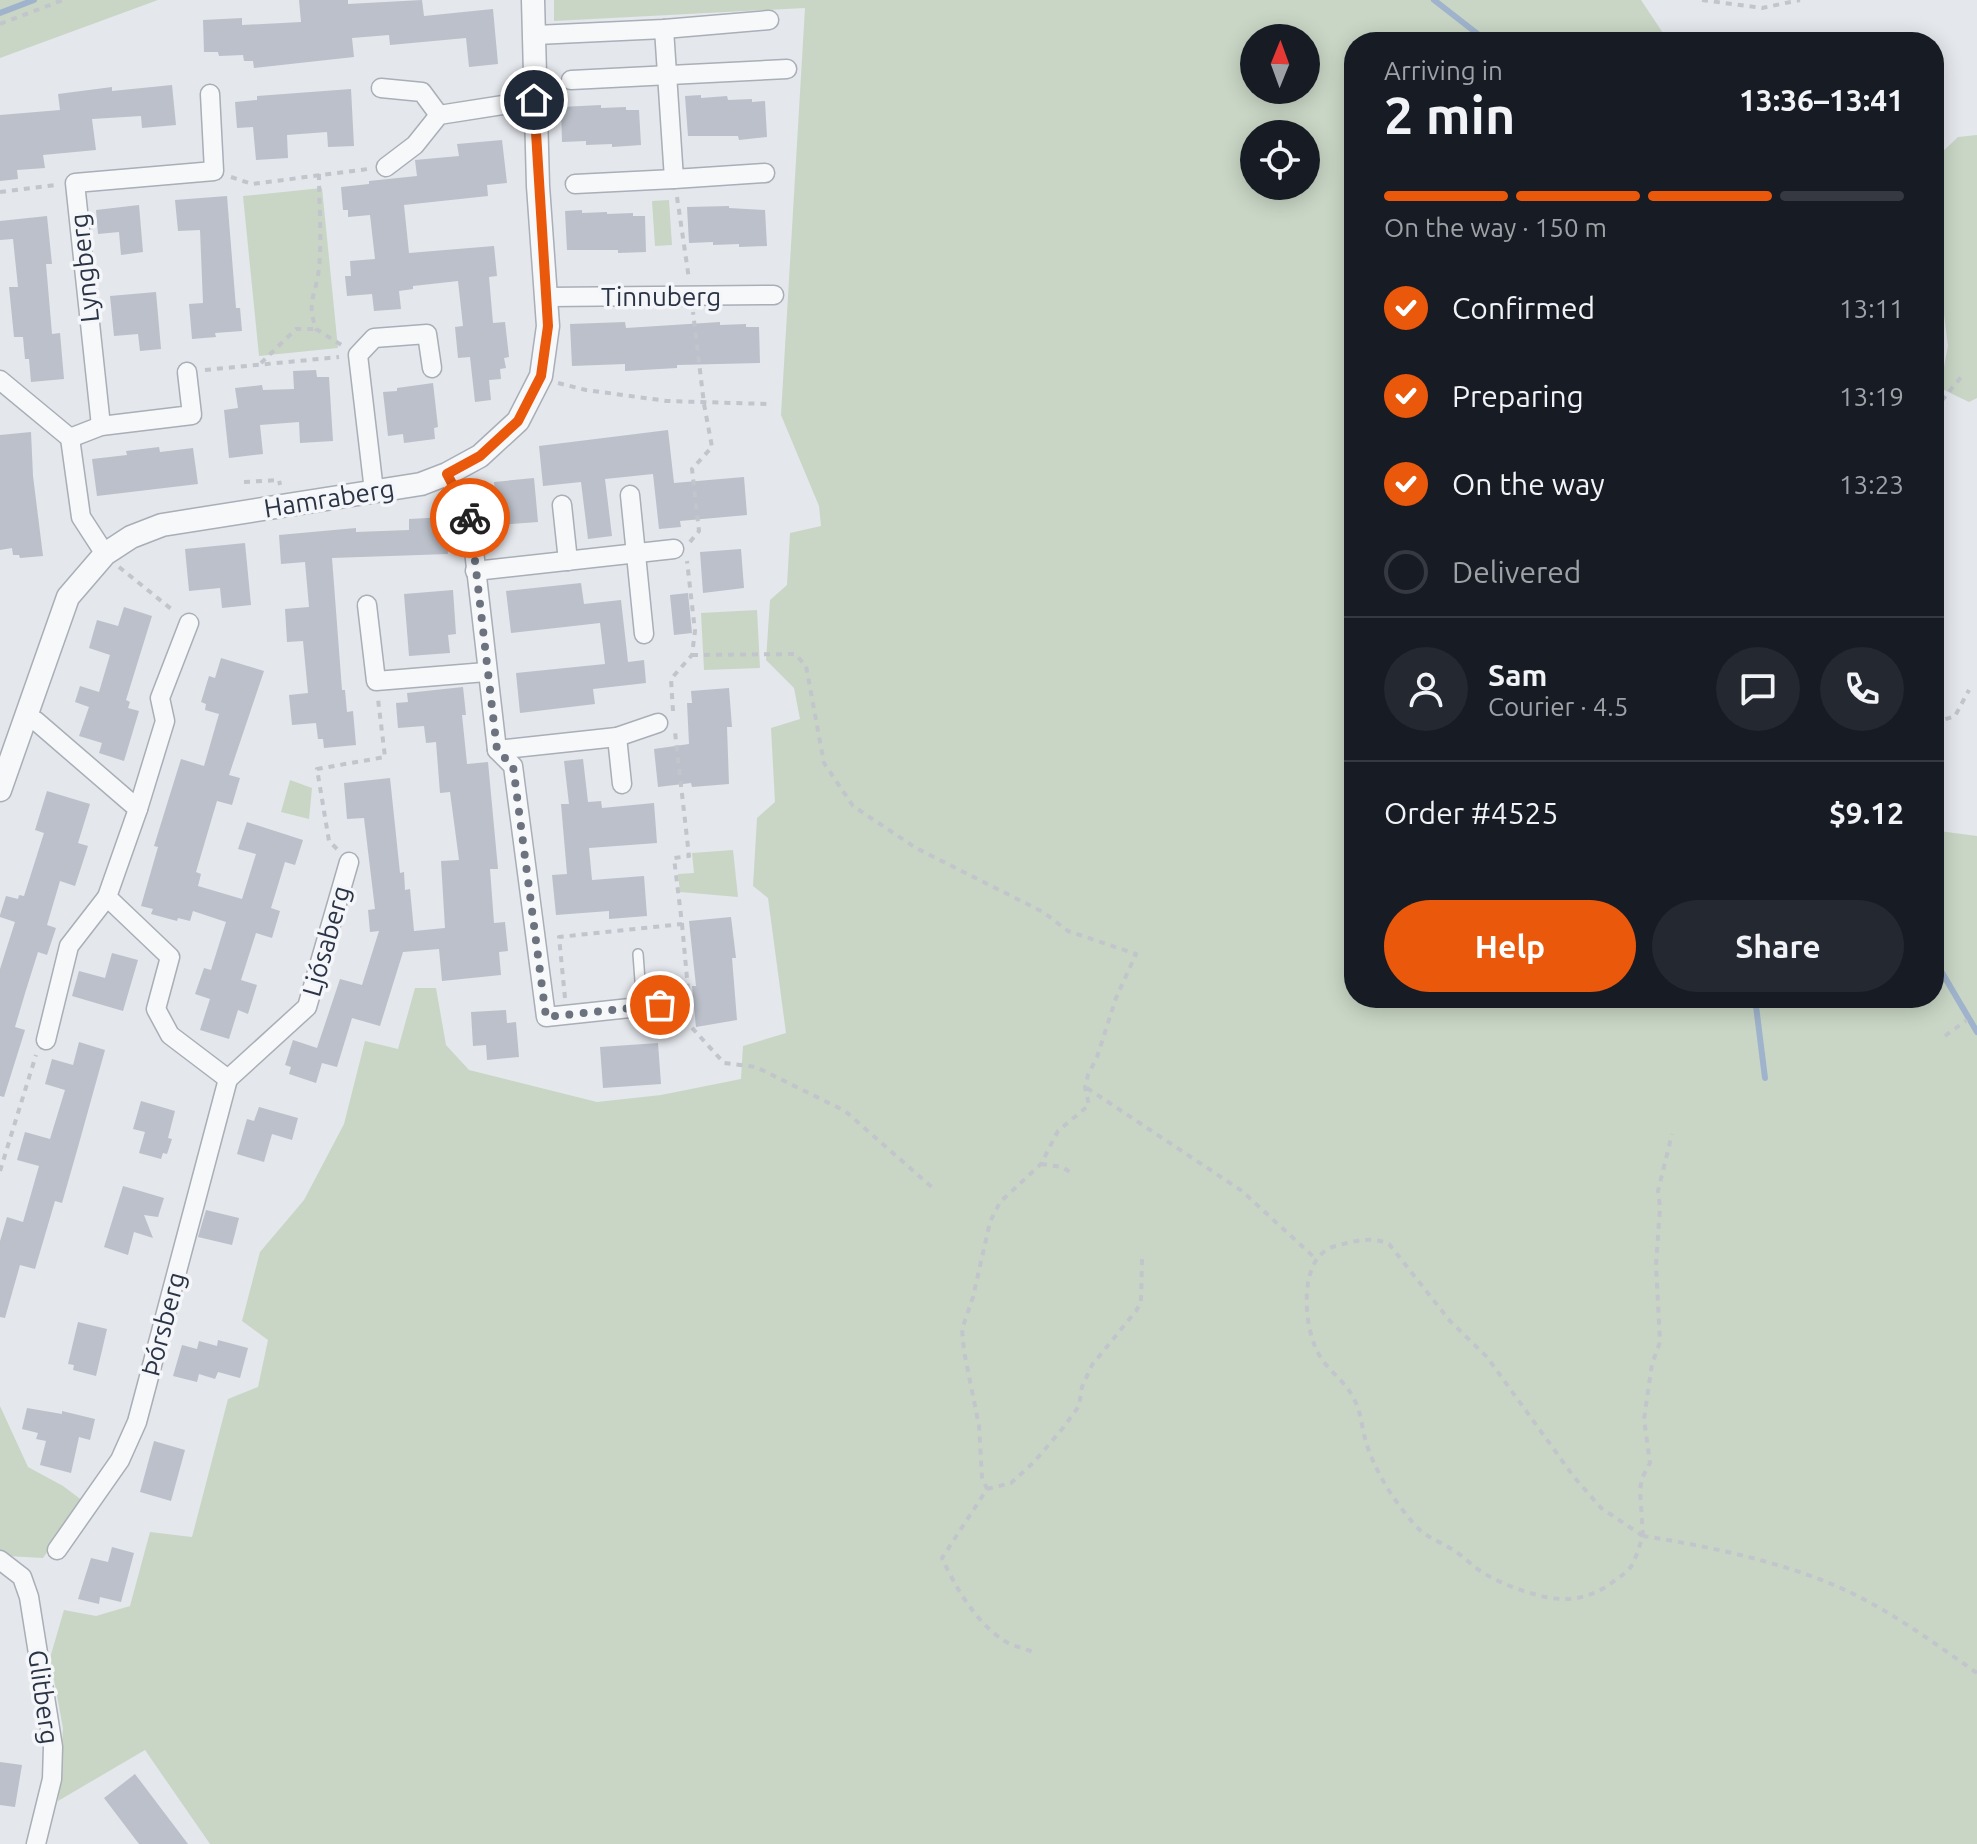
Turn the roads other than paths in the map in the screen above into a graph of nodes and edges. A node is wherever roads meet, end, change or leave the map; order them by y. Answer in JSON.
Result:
{"nodes":[{"id":1,"x":533,"y":0,"type":"edge"},
{"id":2,"x":769,"y":20,"type":"dead end"},
{"id":3,"x":664,"y":29,"type":"junction"},
{"id":4,"x":536,"y":35,"type":"junction"},
{"id":5,"x":787,"y":69,"type":"dead end"},
{"id":6,"x":666,"y":75,"type":"junction"},
{"id":7,"x":571,"y":80,"type":"dead end"},
{"id":8,"x":381,"y":88,"type":"dead end"},
{"id":9,"x":210,"y":94,"type":"dead end"},
{"id":10,"x":534,"y":100,"type":"junction"},
{"id":11,"x":439,"y":115,"type":"junction"},
{"id":12,"x":386,"y":167,"type":"road end"},
{"id":13,"x":765,"y":173,"type":"dead end"},
{"id":14,"x":674,"y":179,"type":"junction"},
{"id":15,"x":575,"y":184,"type":"dead end"},
{"id":16,"x":774,"y":295,"type":"dead end"},
{"id":17,"x":547,"y":297,"type":"junction"},
{"id":18,"x":432,"y":368,"type":"dead end"},
{"id":19,"x":187,"y":372,"type":"road end"},
{"id":20,"x":0,"y":380,"type":"edge"},
{"id":21,"x":101,"y":426,"type":"junction"},
{"id":22,"x":70,"y":438,"type":"junction"},
{"id":23,"x":447,"y":474,"type":"junction"},
{"id":24,"x":374,"y":491,"type":"junction"},
{"id":25,"x":630,"y":495,"type":"dead end"},
{"id":26,"x":562,"y":505,"type":"dead end"},
{"id":27,"x":674,"y":549,"type":"dead end"},
{"id":28,"x":105,"y":554,"type":"junction"},
{"id":29,"x":636,"y":554,"type":"junction"},
{"id":30,"x":568,"y":561,"type":"junction"},
{"id":31,"x":475,"y":571,"type":"junction"},
{"id":32,"x":367,"y":605,"type":"dead end"},
{"id":33,"x":189,"y":623,"type":"road end"},
{"id":34,"x":644,"y":634,"type":"dead end"},
{"id":35,"x":486,"y":672,"type":"junction"},
{"id":36,"x":24,"y":718,"type":"junction"},
{"id":37,"x":658,"y":723,"type":"dead end"},
{"id":38,"x":617,"y":737,"type":"junction"},
{"id":39,"x":497,"y":750,"type":"junction"},
{"id":40,"x":622,"y":784,"type":"dead end"},
{"id":41,"x":0,"y":790,"type":"edge"},
{"id":42,"x":138,"y":809,"type":"junction"},
{"id":43,"x":349,"y":862,"type":"road end"},
{"id":44,"x":107,"y":897,"type":"junction"},
{"id":45,"x":638,"y":954,"type":"dead end"},
{"id":46,"x":683,"y":1003,"type":"road end"},
{"id":47,"x":642,"y":1007,"type":"junction"},
{"id":48,"x":46,"y":1040,"type":"road end"},
{"id":49,"x":228,"y":1079,"type":"junction"},
{"id":50,"x":57,"y":1550,"type":"dead end"},
{"id":51,"x":0,"y":1560,"type":"edge"},
{"id":52,"x":36,"y":1844,"type":"edge"}],
"edges":[{"from":1,"to":4,"type":"street","name":"Hamraberg"},
{"from":2,"to":3,"type":"street"},
{"from":3,"to":4,"type":"street"},
{"from":3,"to":6,"type":"street"},
{"from":4,"to":10,"type":"street","name":"Hamraberg"},
{"from":5,"to":6,"type":"street"},
{"from":6,"to":7,"type":"street"},
{"from":6,"to":14,"type":"street"},
{"from":8,"to":11,"type":"street"},
{"from":9,"to":21,"type":"street","name":"Lyngberg"},
{"from":10,"to":11,"type":"street"},
{"from":10,"to":17,"type":"street","name":"Hamraberg"},
{"from":11,"to":12,"type":"street"},
{"from":13,"to":14,"type":"street"},
{"from":14,"to":15,"type":"street"},
{"from":16,"to":17,"type":"street","name":"Tinnuberg"},
{"from":17,"to":23,"type":"street","name":"Hamraberg"},
{"from":18,"to":24,"type":"street"},
{"from":19,"to":21,"type":"street"},
{"from":20,"to":22,"type":"street"},
{"from":21,"to":22,"type":"street"},
{"from":22,"to":28,"type":"street"},
{"from":23,"to":24,"type":"street","name":"Hamraberg"},
{"from":23,"to":31,"type":"street"},
{"from":24,"to":28,"type":"street","name":"Hamraberg"},
{"from":25,"to":29,"type":"street"},
{"from":26,"to":30,"type":"street"},
{"from":27,"to":29,"type":"street"},
{"from":28,"to":36,"type":"street","name":"Hamraberg"},
{"from":29,"to":30,"type":"street"},
{"from":29,"to":34,"type":"street"},
{"from":30,"to":31,"type":"street"},
{"from":31,"to":35,"type":"street"},
{"from":32,"to":35,"type":"street"},
{"from":33,"to":42,"type":"street"},
{"from":35,"to":39,"type":"street"},
{"from":36,"to":41,"type":"street","name":"Hamraberg"},
{"from":36,"to":42,"type":"street"},
{"from":37,"to":38,"type":"street"},
{"from":38,"to":39,"type":"street"},
{"from":38,"to":40,"type":"street"},
{"from":39,"to":47,"type":"street"},
{"from":42,"to":44,"type":"street"},
{"from":43,"to":49,"type":"street","name":"Ljósaberg"},
{"from":44,"to":48,"type":"street"},
{"from":44,"to":49,"type":"street"},
{"from":45,"to":47,"type":"lane"},
{"from":46,"to":47,"type":"street"},
{"from":49,"to":50,"type":"street","name":"Þórsberg"},
{"from":51,"to":52,"type":"street","name":"Glitberg"}]}
